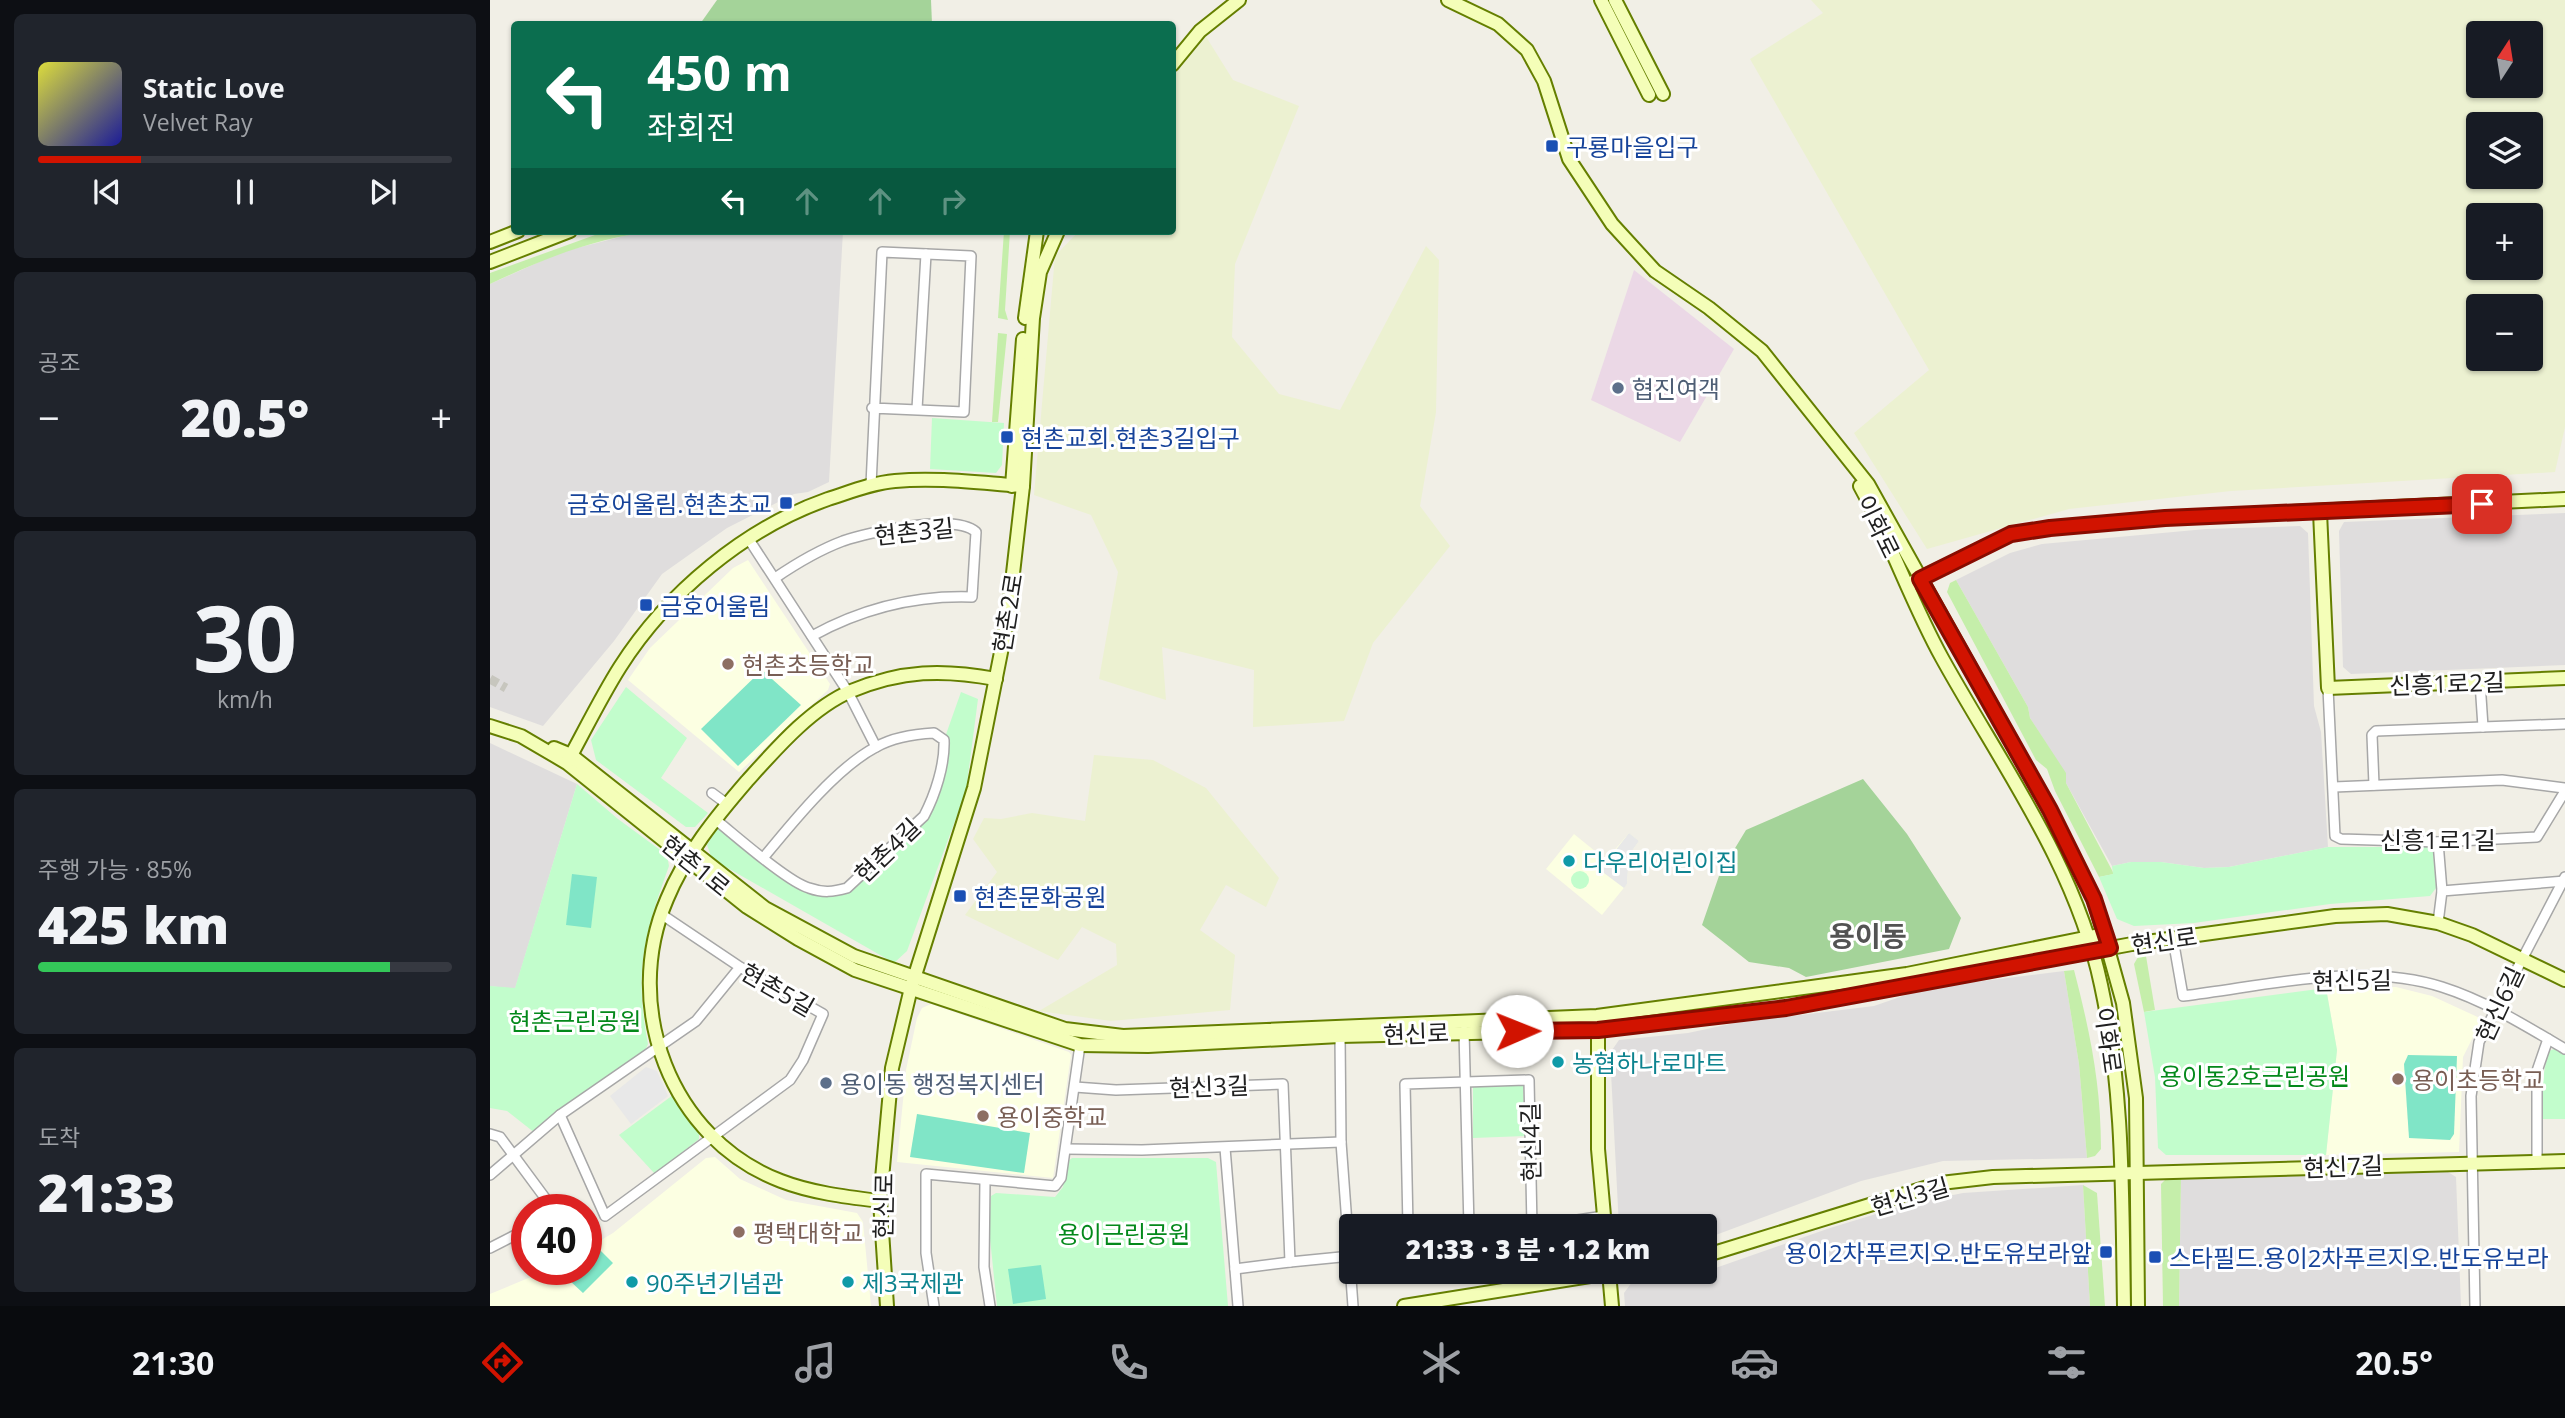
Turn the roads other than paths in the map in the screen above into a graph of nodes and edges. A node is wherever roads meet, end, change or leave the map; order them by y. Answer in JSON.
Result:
{"nodes":[{"id":1,"x":1228,"y":0,"type":"edge"},
{"id":2,"x":1239,"y":0,"type":"edge"},
{"id":3,"x":1437,"y":0,"type":"edge"},
{"id":4,"x":1448,"y":0,"type":"edge"},
{"id":5,"x":1601,"y":0,"type":"edge"},
{"id":6,"x":1615,"y":0,"type":"edge"},
{"id":7,"x":1176,"y":46,"type":"edge"},
{"id":8,"x":1176,"y":60,"type":"edge"},
{"id":9,"x":1663,"y":94,"type":"dead end"},
{"id":10,"x":1649,"y":95,"type":"dead end"},
{"id":11,"x":511,"y":234,"type":"edge"},
{"id":12,"x":560,"y":235,"type":"edge"},
{"id":13,"x":1035,"y":235,"type":"edge"},
{"id":14,"x":1056,"y":235,"type":"edge"},
{"id":15,"x":490,"y":242,"type":"edge"},
{"id":16,"x":926,"y":254,"type":"junction"},
{"id":17,"x":490,"y":262,"type":"edge"},
{"id":18,"x":872,"y":408,"type":"junction"},
{"id":19,"x":917,"y":409,"type":"junction"},
{"id":20,"x":870,"y":485,"type":"junction"},
{"id":21,"x":1017,"y":486,"type":"junction"},
{"id":22,"x":2565,"y":499,"type":"edge"},
{"id":23,"x":2320,"y":512,"type":"junction"},
{"id":24,"x":748,"y":538,"type":"junction"},
{"id":25,"x":775,"y":578,"type":"junction"},
{"id":26,"x":1920,"y":579,"type":"junction"},
{"id":27,"x":1906,"y":584,"type":"junction"},
{"id":28,"x":812,"y":636,"type":"junction"},
{"id":29,"x":2565,"y":678,"type":"edge"},
{"id":30,"x":996,"y":679,"type":"junction"},
{"id":31,"x":2480,"y":682,"type":"junction"},
{"id":32,"x":2328,"y":688,"type":"junction"},
{"id":33,"x":848,"y":692,"type":"junction"},
{"id":34,"x":2565,"y":724,"type":"edge"},
{"id":35,"x":490,"y":726,"type":"edge"},
{"id":36,"x":2483,"y":727,"type":"junction"},
{"id":37,"x":876,"y":747,"type":"junction"},
{"id":38,"x":569,"y":759,"type":"junction"},
{"id":39,"x":2374,"y":785,"type":"junction"},
{"id":40,"x":2334,"y":787,"type":"junction"},
{"id":41,"x":2564,"y":789,"type":"edge"},
{"id":42,"x":712,"y":793,"type":"dead end"},
{"id":43,"x":727,"y":804,"type":"junction"},
{"id":44,"x":716,"y":820,"type":"junction"},
{"id":45,"x":2438,"y":842,"type":"junction"},
{"id":46,"x":690,"y":854,"type":"junction"},
{"id":47,"x":764,"y":857,"type":"junction"},
{"id":48,"x":2564,"y":880,"type":"edge"},
{"id":49,"x":2442,"y":891,"type":"junction"},
{"id":50,"x":661,"y":914,"type":"junction"},
{"id":51,"x":2438,"y":923,"type":"junction"},
{"id":52,"x":2105,"y":934,"type":"junction"},
{"id":53,"x":2088,"y":939,"type":"junction"},
{"id":54,"x":2173,"y":939,"type":"junction"},
{"id":55,"x":2110,"y":948,"type":"junction"},
{"id":56,"x":2091,"y":952,"type":"junction"},
{"id":57,"x":2521,"y":957,"type":"junction"},
{"id":58,"x":740,"y":967,"type":"junction"},
{"id":59,"x":2565,"y":980,"type":"edge"},
{"id":60,"x":912,"y":984,"type":"junction"},
{"id":61,"x":2494,"y":1009,"type":"junction"},
{"id":62,"x":1597,"y":1016,"type":"junction"},
{"id":63,"x":1598,"y":1030,"type":"junction"},
{"id":64,"x":1464,"y":1031,"type":"junction"},
{"id":65,"x":1340,"y":1036,"type":"junction"},
{"id":66,"x":2548,"y":1039,"type":"junction"},
{"id":67,"x":1080,"y":1045,"type":"junction"},
{"id":68,"x":2565,"y":1049,"type":"edge"},
{"id":69,"x":658,"y":1050,"type":"junction"},
{"id":70,"x":1464,"y":1082,"type":"junction"},
{"id":71,"x":1075,"y":1087,"type":"junction"},
{"id":72,"x":560,"y":1115,"type":"junction"},
{"id":73,"x":490,"y":1134,"type":"edge"},
{"id":74,"x":711,"y":1138,"type":"junction"},
{"id":75,"x":1341,"y":1142,"type":"junction"},
{"id":76,"x":1286,"y":1144,"type":"junction"},
{"id":77,"x":1225,"y":1148,"type":"junction"},
{"id":78,"x":1066,"y":1149,"type":"junction"},
{"id":79,"x":514,"y":1155,"type":"junction"},
{"id":80,"x":2537,"y":1161,"type":"junction"},
{"id":81,"x":2565,"y":1161,"type":"edge"},
{"id":82,"x":2470,"y":1162,"type":"junction"},
{"id":83,"x":2121,"y":1174,"type":"junction"},
{"id":84,"x":2136,"y":1174,"type":"junction"},
{"id":85,"x":490,"y":1175,"type":"edge"},
{"id":86,"x":985,"y":1180,"type":"junction"},
{"id":87,"x":542,"y":1194,"type":"edge"},
{"id":88,"x":880,"y":1201,"type":"junction"},
{"id":89,"x":1346,"y":1214,"type":"edge"},
{"id":90,"x":1408,"y":1214,"type":"edge"},
{"id":91,"x":1469,"y":1214,"type":"edge"},
{"id":92,"x":1532,"y":1214,"type":"edge"},
{"id":93,"x":1603,"y":1214,"type":"edge"},
{"id":94,"x":511,"y":1237,"type":"edge"},
{"id":95,"x":490,"y":1248,"type":"edge"},
{"id":96,"x":1717,"y":1252,"type":"edge"},
{"id":97,"x":1339,"y":1257,"type":"edge"},
{"id":98,"x":1290,"y":1262,"type":"junction"},
{"id":99,"x":1235,"y":1269,"type":"junction"},
{"id":100,"x":1351,"y":1284,"type":"edge"},
{"id":101,"x":1542,"y":1284,"type":"edge"},
{"id":102,"x":1611,"y":1284,"type":"edge"},
{"id":103,"x":887,"y":1306,"type":"edge"},
{"id":104,"x":934,"y":1306,"type":"edge"},
{"id":105,"x":990,"y":1306,"type":"edge"},
{"id":106,"x":1238,"y":1306,"type":"edge"},
{"id":107,"x":1353,"y":1306,"type":"edge"},
{"id":108,"x":1404,"y":1306,"type":"edge"},
{"id":109,"x":1612,"y":1306,"type":"edge"},
{"id":110,"x":2124,"y":1306,"type":"edge"},
{"id":111,"x":2138,"y":1306,"type":"edge"},
{"id":112,"x":2475,"y":1306,"type":"edge"}],
"edges":[{"from":1,"to":7,"type":"street"},
{"from":2,"to":8,"type":"street"},
{"from":3,"to":27,"type":"street","name":"이화로"},
{"from":4,"to":26,"type":"street","name":"이화로"},
{"from":5,"to":10,"type":"street"},
{"from":6,"to":9,"type":"street"},
{"from":11,"to":15,"type":"street"},
{"from":12,"to":17,"type":"street"},
{"from":13,"to":21,"type":"street","name":"현촌2로"},
{"from":14,"to":21,"type":"street","name":"현촌2로"},
{"from":16,"to":18,"type":"street","name":"현촌3길"},
{"from":16,"to":19,"type":"street"},
{"from":16,"to":19,"type":"street","name":"현촌3길"},
{"from":18,"to":19,"type":"street","name":"현촌3길"},
{"from":18,"to":20,"type":"street","name":"현촌3길"},
{"from":20,"to":21,"type":"street","name":"현촌3길"},
{"from":20,"to":24,"type":"street","name":"현촌3길"},
{"from":21,"to":30,"type":"street","name":"현촌2로"},
{"from":22,"to":23,"type":"street"},
{"from":23,"to":26,"type":"street"},
{"from":23,"to":32,"type":"street","name":"신흥1로1길"},
{"from":24,"to":25,"type":"street"},
{"from":24,"to":38,"type":"street","name":"현촌3길"},
{"from":25,"to":28,"type":"street"},
{"from":25,"to":28,"type":"street","name":"현촌3길"},
{"from":26,"to":27,"type":"street"},
{"from":26,"to":52,"type":"street","name":"이화로"},
{"from":27,"to":53,"type":"street","name":"이화로"},
{"from":28,"to":33,"type":"street"},
{"from":29,"to":31,"type":"street","name":"신흥1로2길"},
{"from":30,"to":33,"type":"street"},
{"from":30,"to":60,"type":"street","name":"현촌2로"},
{"from":31,"to":32,"type":"street","name":"신흥1로2길"},
{"from":31,"to":36,"type":"street"},
{"from":32,"to":40,"type":"street","name":"신흥1로1길"},
{"from":33,"to":37,"type":"street"},
{"from":33,"to":43,"type":"street"},
{"from":34,"to":36,"type":"street"},
{"from":35,"to":38,"type":"street"},
{"from":36,"to":39,"type":"street"},
{"from":37,"to":47,"type":"street","name":"현촌4길"},
{"from":37,"to":47,"type":"street","name":"현촌4길"},
{"from":38,"to":46,"type":"street"},
{"from":39,"to":40,"type":"street","name":"신흥1로1길"},
{"from":39,"to":41,"type":"street","name":"신흥1로1길"},
{"from":40,"to":45,"type":"street","name":"신흥1로1길"},
{"from":41,"to":45,"type":"street","name":"신흥1로1길"},
{"from":42,"to":43,"type":"street"},
{"from":43,"to":44,"type":"street"},
{"from":44,"to":46,"type":"street"},
{"from":44,"to":47,"type":"street","name":"현촌4길"},
{"from":45,"to":49,"type":"street"},
{"from":46,"to":50,"type":"street"},
{"from":46,"to":60,"type":"street","name":"현촌1로"},
{"from":48,"to":49,"type":"street"},
{"from":48,"to":57,"type":"street","name":"현신6길"},
{"from":49,"to":51,"type":"street"},
{"from":50,"to":58,"type":"street","name":"현촌5길"},
{"from":50,"to":69,"type":"street"},
{"from":51,"to":54,"type":"street","name":"현신로"},
{"from":51,"to":57,"type":"street","name":"현신로"},
{"from":52,"to":53,"type":"street","name":"현신로"},
{"from":52,"to":55,"type":"street","name":"이화로"},
{"from":53,"to":56,"type":"street","name":"이화로"},
{"from":53,"to":62,"type":"street","name":"현신로"},
{"from":54,"to":55,"type":"street","name":"현신로"},
{"from":54,"to":61,"type":"street","name":"현신5길"},
{"from":55,"to":56,"type":"street","name":"현신로"},
{"from":55,"to":84,"type":"street","name":"이화로"},
{"from":56,"to":63,"type":"street","name":"현신로"},
{"from":56,"to":83,"type":"street","name":"이화로"},
{"from":57,"to":59,"type":"street","name":"현신로"},
{"from":57,"to":61,"type":"street","name":"현신6길"},
{"from":58,"to":69,"type":"street"},
{"from":58,"to":74,"type":"street","name":"현촌5길"},
{"from":60,"to":62,"type":"street","name":"현신로"},
{"from":60,"to":67,"type":"street","name":"현신로"},
{"from":60,"to":88,"type":"street","name":"현신로"},
{"from":61,"to":66,"type":"street","name":"현신5길"},
{"from":61,"to":82,"type":"street","name":"현신6길"},
{"from":62,"to":63,"type":"street","name":"현신4길"},
{"from":63,"to":64,"type":"street","name":"현신로"},
{"from":63,"to":93,"type":"street","name":"현신4길"},
{"from":64,"to":65,"type":"street","name":"현신로"},
{"from":64,"to":70,"type":"street"},
{"from":65,"to":67,"type":"street","name":"현신로"},
{"from":65,"to":75,"type":"street"},
{"from":66,"to":68,"type":"street","name":"현신5길"},
{"from":66,"to":80,"type":"street"},
{"from":67,"to":71,"type":"street"},
{"from":69,"to":72,"type":"street"},
{"from":69,"to":74,"type":"street"},
{"from":70,"to":90,"type":"street","name":"현신4길"},
{"from":70,"to":91,"type":"street"},
{"from":70,"to":92,"type":"street","name":"현신4길"},
{"from":71,"to":76,"type":"street","name":"현신3길"},
{"from":71,"to":78,"type":"street"},
{"from":72,"to":74,"type":"street","name":"현촌5길"},
{"from":72,"to":79,"type":"street"},
{"from":73,"to":79,"type":"street"},
{"from":74,"to":88,"type":"street"},
{"from":75,"to":76,"type":"street"},
{"from":75,"to":89,"type":"street"},
{"from":76,"to":77,"type":"street"},
{"from":76,"to":98,"type":"street","name":"현신3길"},
{"from":77,"to":78,"type":"street"},
{"from":77,"to":99,"type":"street"},
{"from":78,"to":86,"type":"street"},
{"from":79,"to":85,"type":"street"},
{"from":79,"to":87,"type":"street"},
{"from":80,"to":81,"type":"street","name":"현신7길"},
{"from":80,"to":82,"type":"street","name":"현신7길"},
{"from":82,"to":84,"type":"street","name":"현신7길"},
{"from":82,"to":112,"type":"street","name":"현신6길"},
{"from":83,"to":84,"type":"street","name":"현신7길"},
{"from":83,"to":96,"type":"street","name":"현신3길"},
{"from":83,"to":110,"type":"street","name":"이화로"},
{"from":84,"to":111,"type":"street","name":"이화로"},
{"from":86,"to":104,"type":"street"},
{"from":86,"to":105,"type":"street"},
{"from":88,"to":103,"type":"street","name":"현신로"},
{"from":94,"to":95,"type":"street"},
{"from":97,"to":98,"type":"street"},
{"from":98,"to":99,"type":"street"},
{"from":99,"to":106,"type":"street"},
{"from":100,"to":107,"type":"street"},
{"from":101,"to":108,"type":"street"},
{"from":102,"to":109,"type":"street"}]}
